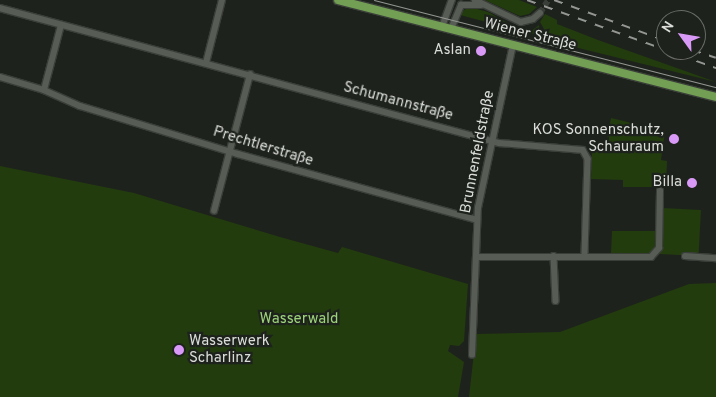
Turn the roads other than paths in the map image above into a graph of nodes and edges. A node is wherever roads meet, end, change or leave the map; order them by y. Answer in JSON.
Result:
{"nodes":[{"id":1,"x":222,"y":0,"type":"edge"},
{"id":2,"x":338,"y":0,"type":"edge"},
{"id":3,"x":452,"y":0,"type":"edge"},
{"id":4,"x":475,"y":0,"type":"edge"},
{"id":5,"x":486,"y":6,"type":"junction"},
{"id":6,"x":0,"y":8,"type":"edge"},
{"id":7,"x":540,"y":13,"type":"tunnel mouth"},
{"id":8,"x":61,"y":24,"type":"junction"},
{"id":9,"x":442,"y":27,"type":"junction"},
{"id":10,"x":451,"y":29,"type":"junction"},
{"id":11,"x":513,"y":45,"type":"junction"},
{"id":12,"x":206,"y":63,"type":"junction"},
{"id":13,"x":250,"y":75,"type":"junction"},
{"id":14,"x":0,"y":77,"type":"edge"},
{"id":15,"x":44,"y":90,"type":"junction"},
{"id":16,"x":716,"y":97,"type":"edge"},
{"id":17,"x":491,"y":141,"type":"junction"},
{"id":18,"x":230,"y":150,"type":"junction"},
{"id":19,"x":660,"y":190,"type":"dead end"},
{"id":20,"x":214,"y":211,"type":"dead end"},
{"id":21,"x":477,"y":220,"type":"junction"},
{"id":22,"x":554,"y":256,"type":"junction"},
{"id":23,"x":585,"y":256,"type":"junction"},
{"id":24,"x":684,"y":256,"type":"dead end"},
{"id":25,"x":477,"y":257,"type":"junction"},
{"id":26,"x":716,"y":258,"type":"edge"},
{"id":27,"x":556,"y":301,"type":"dead end"},
{"id":28,"x":472,"y":355,"type":"dead end"}],
"edges":[{"from":1,"to":12,"type":"street"},
{"from":2,"to":9,"type":"main road","name":"Wiener Straße"},
{"from":3,"to":9,"type":"street"},
{"from":4,"to":5,"type":"street"},
{"from":5,"to":7,"type":"street"},
{"from":5,"to":10,"type":"street"},
{"from":6,"to":8,"type":"street","name":"Schumannstraße"},
{"from":8,"to":12,"type":"street","name":"Schumannstraße"},
{"from":8,"to":15,"type":"street"},
{"from":9,"to":10,"type":"main road","name":"Wiener Straße"},
{"from":10,"to":11,"type":"main road","name":"Wiener Straße"},
{"from":11,"to":16,"type":"main road","name":"Wiener Straße"},
{"from":11,"to":17,"type":"street","name":"Brunnenfeldstraße"},
{"from":12,"to":13,"type":"street","name":"Schumannstraße"},
{"from":13,"to":17,"type":"street","name":"Schumannstraße"},
{"from":13,"to":18,"type":"street"},
{"from":14,"to":15,"type":"street","name":"Prechtlerstraße"},
{"from":15,"to":18,"type":"street","name":"Prechtlerstraße"},
{"from":17,"to":21,"type":"street","name":"Brunnenfeldstraße"},
{"from":17,"to":23,"type":"street","name":"Schumannstraße"},
{"from":18,"to":20,"type":"street"},
{"from":18,"to":21,"type":"street","name":"Prechtlerstraße"},
{"from":19,"to":23,"type":"street"},
{"from":21,"to":25,"type":"street","name":"Brunnenfeldstraße"},
{"from":22,"to":23,"type":"street"},
{"from":22,"to":25,"type":"street"},
{"from":22,"to":27,"type":"street"},
{"from":24,"to":26,"type":"street"},
{"from":25,"to":28,"type":"street","name":"Brunnenfeldstraße"}]}
